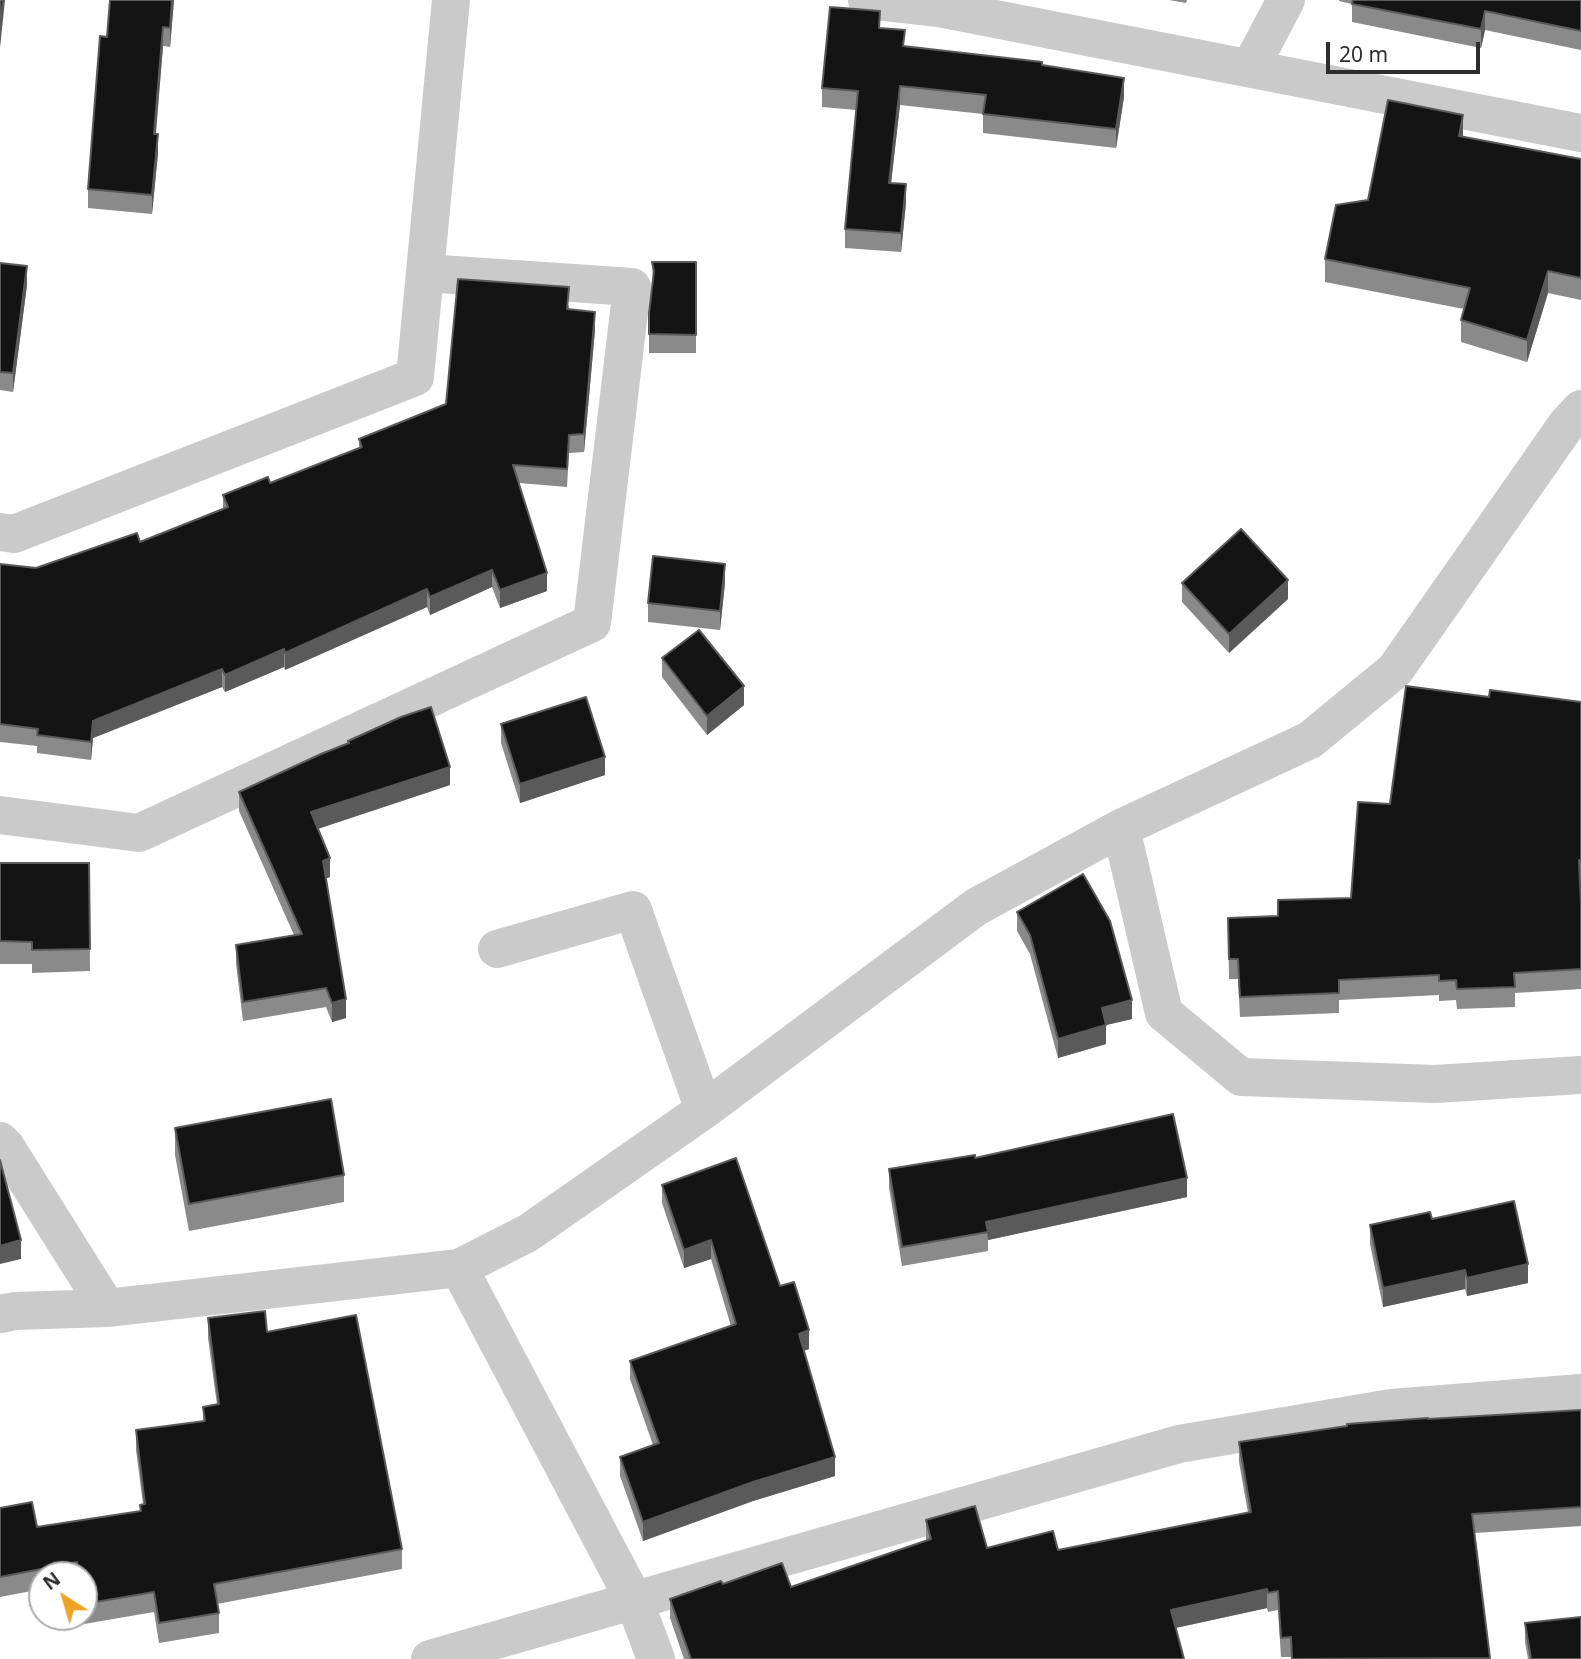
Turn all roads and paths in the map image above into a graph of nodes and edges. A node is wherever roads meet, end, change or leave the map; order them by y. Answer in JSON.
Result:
{"nodes":[{"id":1,"x":451,"y":0,"type":"edge"},
{"id":2,"x":867,"y":0,"type":"edge"},
{"id":3,"x":1286,"y":0,"type":"edge"},
{"id":4,"x":1250,"y":68,"type":"junction"},
{"id":5,"x":1581,"y":133,"type":"edge"},
{"id":6,"x":425,"y":273,"type":"junction"},
{"id":7,"x":1576,"y":419,"type":"edge"},
{"id":8,"x":0,"y":532,"type":"edge"},
{"id":9,"x":0,"y":815,"type":"edge"},
{"id":10,"x":1121,"y":828,"type":"junction"},
{"id":11,"x":497,"y":949,"type":"dead end"},
{"id":12,"x":1581,"y":1074,"type":"edge"},
{"id":13,"x":705,"y":1110,"type":"junction"},
{"id":14,"x":0,"y":1141,"type":"edge"},
{"id":15,"x":459,"y":1268,"type":"junction"},
{"id":16,"x":107,"y":1308,"type":"junction"},
{"id":17,"x":0,"y":1314,"type":"edge"},
{"id":18,"x":1581,"y":1393,"type":"edge"},
{"id":19,"x":634,"y":1600,"type":"junction"},
{"id":20,"x":430,"y":1659,"type":"edge"},
{"id":21,"x":656,"y":1659,"type":"edge"}],
"edges":[{"from":1,"to":6,"type":"street"},
{"from":2,"to":4,"type":"street"},
{"from":3,"to":4,"type":"street"},
{"from":4,"to":5,"type":"street"},
{"from":6,"to":8,"type":"street"},
{"from":6,"to":9,"type":"street"},
{"from":7,"to":10,"type":"street"},
{"from":10,"to":12,"type":"street"},
{"from":10,"to":13,"type":"street"},
{"from":11,"to":13,"type":"street"},
{"from":13,"to":15,"type":"street"},
{"from":14,"to":16,"type":"street"},
{"from":15,"to":16,"type":"street"},
{"from":15,"to":19,"type":"street"},
{"from":16,"to":17,"type":"street"},
{"from":18,"to":19,"type":"street"},
{"from":19,"to":20,"type":"street"},
{"from":19,"to":21,"type":"street"}]}
